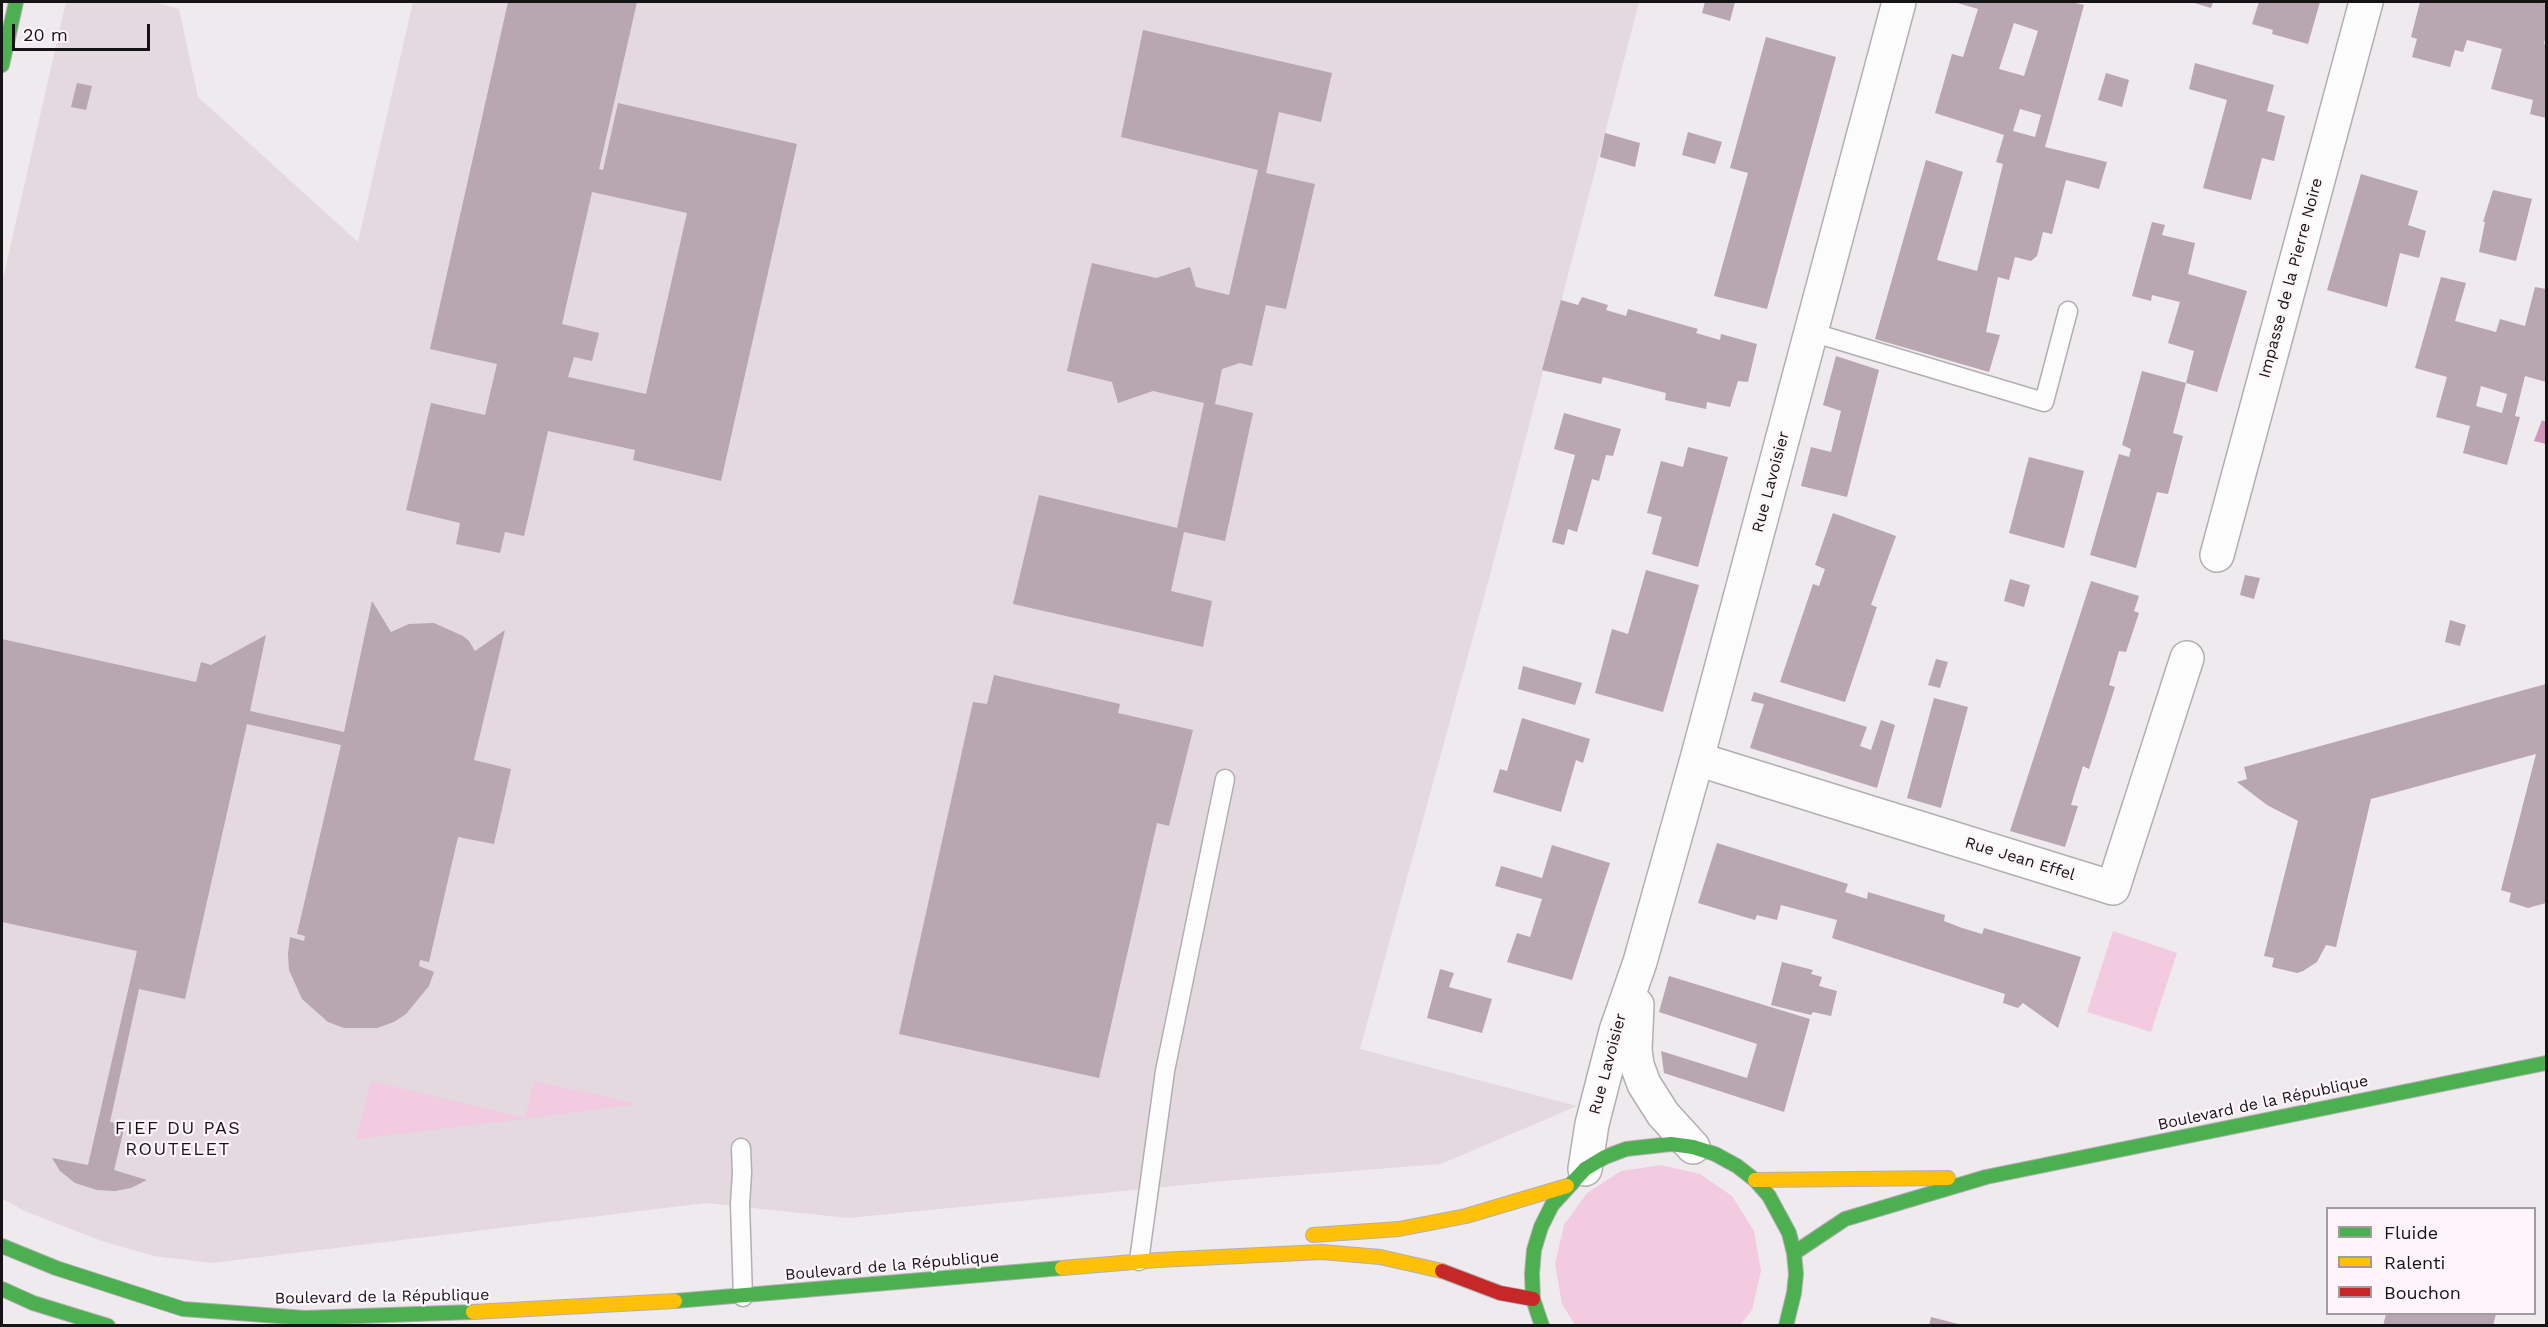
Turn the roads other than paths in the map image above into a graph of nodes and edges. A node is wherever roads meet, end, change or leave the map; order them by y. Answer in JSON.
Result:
{"nodes":[{"id":1,"x":16,"y":2,"type":"edge"},
{"id":2,"x":1899,"y":2,"type":"edge"},
{"id":3,"x":2366,"y":2,"type":"edge"},
{"id":4,"x":2,"y":65,"type":"edge"},
{"id":5,"x":2068,"y":311,"type":"dead end"},
{"id":6,"x":1811,"y":332,"type":"junction"},
{"id":7,"x":2217,"y":555,"type":"dead end"},
{"id":8,"x":2187,"y":658,"type":"dead end"},
{"id":9,"x":1697,"y":759,"type":"junction"},
{"id":10,"x":1225,"y":779,"type":"dead end"},
{"id":11,"x":1640,"y":962,"type":"junction"},
{"id":12,"x":2547,"y":1063,"type":"edge"},
{"id":13,"x":1693,"y":1147,"type":"junction"},
{"id":14,"x":741,"y":1148,"type":"dead end"},
{"id":15,"x":1576,"y":1177,"type":"junction"},
{"id":16,"x":1986,"y":1177,"type":"junction"},
{"id":17,"x":1755,"y":1180,"type":"junction"},
{"id":18,"x":1301,"y":1235,"type":"dead end"},
{"id":19,"x":1268,"y":1241,"type":"dead end"},
{"id":20,"x":2,"y":1246,"type":"edge"},
{"id":21,"x":1794,"y":1253,"type":"junction"},
{"id":22,"x":1158,"y":1260,"type":"junction"},
{"id":23,"x":1139,"y":1261,"type":"junction"},
{"id":24,"x":2,"y":1289,"type":"edge"},
{"id":25,"x":743,"y":1297,"type":"junction"},
{"id":26,"x":1533,"y":1299,"type":"junction"},
{"id":27,"x":630,"y":1305,"type":"junction"},
{"id":28,"x":108,"y":1326,"type":"edge"},
{"id":29,"x":484,"y":1326,"type":"edge"},
{"id":30,"x":1542,"y":1326,"type":"edge"},
{"id":31,"x":1786,"y":1326,"type":"edge"}],
"edges":[{"from":1,"to":4,"type":"main road"},
{"from":2,"to":6,"type":"street","name":"Rue Lavoisier"},
{"from":3,"to":7,"type":"street","name":"Impasse de la Pierre Noire"},
{"from":5,"to":6,"type":"lane"},
{"from":6,"to":9,"type":"street","name":"Rue Lavoisier"},
{"from":8,"to":9,"type":"street","name":"Rue Jean Effel"},
{"from":9,"to":11,"type":"street","name":"Rue Lavoisier"},
{"from":10,"to":23,"type":"lane"},
{"from":11,"to":13,"type":"street","name":"Rue Lavoisier"},
{"from":11,"to":15,"type":"street","name":"Rue Lavoisier"},
{"from":12,"to":16,"type":"main road","name":"Boulevard de la République"},
{"from":13,"to":15,"type":"main road"},
{"from":13,"to":17,"type":"main road"},
{"from":14,"to":25,"type":"lane"},
{"from":15,"to":18,"type":"main road"},
{"from":15,"to":26,"type":"main road"},
{"from":16,"to":17,"type":"main road","name":"Boulevard de la République"},
{"from":16,"to":21,"type":"main road","name":"Boulevard de la République"},
{"from":17,"to":21,"type":"main road"},
{"from":19,"to":22,"type":"main road","name":"Boulevard de la République"},
{"from":20,"to":27,"type":"main road","name":"Boulevard de la République"},
{"from":21,"to":31,"type":"main road"},
{"from":22,"to":23,"type":"main road","name":"Boulevard de la République"},
{"from":22,"to":26,"type":"main road","name":"Boulevard de la République"},
{"from":23,"to":25,"type":"main road","name":"Boulevard de la République"},
{"from":24,"to":28,"type":"main road"},
{"from":25,"to":27,"type":"main road","name":"Boulevard de la République"},
{"from":26,"to":30,"type":"main road"},
{"from":27,"to":29,"type":"main road","name":"Boulevard de la République"}]}
